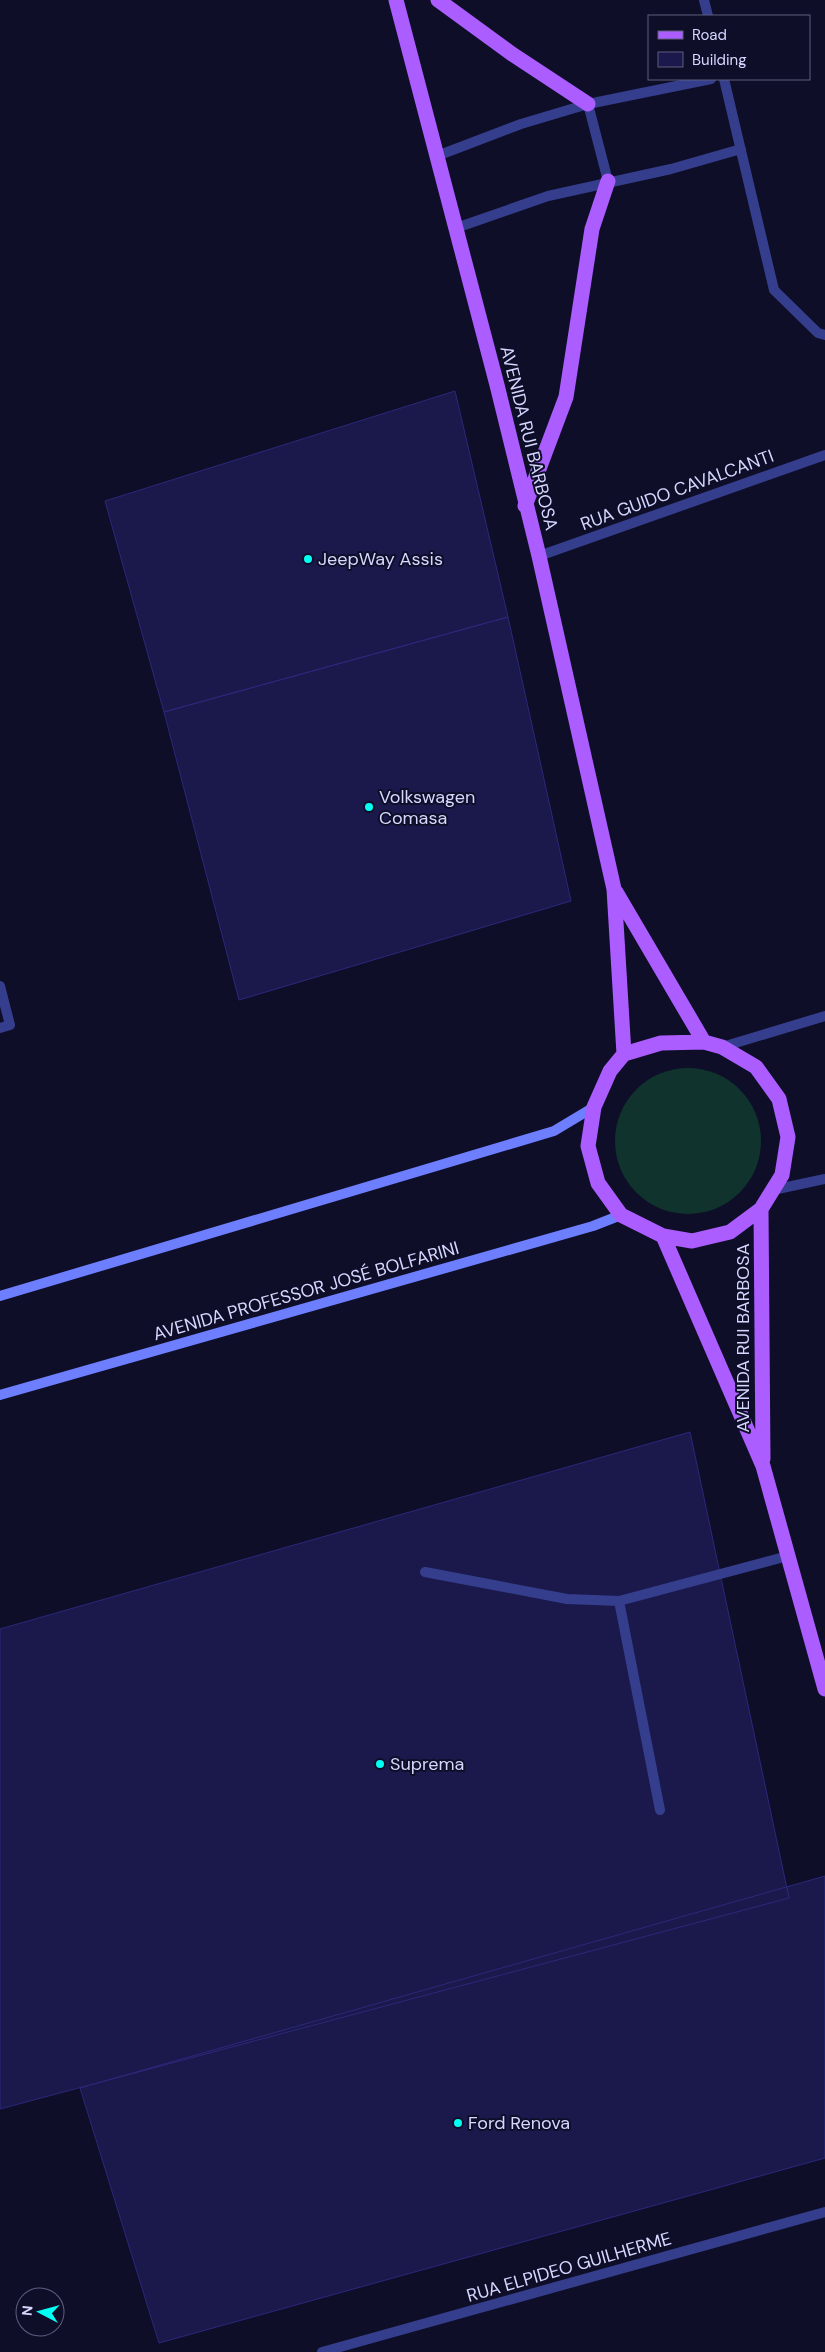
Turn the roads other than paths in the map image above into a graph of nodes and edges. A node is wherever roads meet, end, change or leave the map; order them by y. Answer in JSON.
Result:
{"nodes":[{"id":1,"x":396,"y":0,"type":"edge"},
{"id":2,"x":438,"y":0,"type":"edge"},
{"id":3,"x":704,"y":0,"type":"edge"},
{"id":4,"x":708,"y":15,"type":"edge"},
{"id":5,"x":706,"y":80,"type":"edge"},
{"id":6,"x":724,"y":80,"type":"edge"},
{"id":7,"x":588,"y":104,"type":"junction"},
{"id":8,"x":741,"y":149,"type":"junction"},
{"id":9,"x":437,"y":156,"type":"junction"},
{"id":10,"x":608,"y":181,"type":"junction"},
{"id":11,"x":456,"y":228,"type":"junction"},
{"id":12,"x":825,"y":334,"type":"edge"},
{"id":13,"x":825,"y":455,"type":"edge"},
{"id":14,"x":525,"y":506,"type":"junction"},
{"id":15,"x":539,"y":556,"type":"junction"},
{"id":16,"x":614,"y":889,"type":"junction"},
{"id":17,"x":0,"y":986,"type":"edge"},
{"id":18,"x":825,"y":1016,"type":"edge"},
{"id":19,"x":0,"y":1028,"type":"edge"},
{"id":20,"x":704,"y":1042,"type":"junction"},
{"id":21,"x":722,"y":1047,"type":"junction"},
{"id":22,"x":624,"y":1054,"type":"junction"},
{"id":23,"x":594,"y":1107,"type":"junction"},
{"id":24,"x":825,"y":1178,"type":"edge"},
{"id":25,"x":773,"y":1190,"type":"junction"},
{"id":26,"x":761,"y":1209,"type":"junction"},
{"id":27,"x":621,"y":1215,"type":"junction"},
{"id":28,"x":663,"y":1236,"type":"junction"},
{"id":29,"x":0,"y":1296,"type":"edge"},
{"id":30,"x":0,"y":1395,"type":"edge"},
{"id":31,"x":763,"y":1466,"type":"junction"},
{"id":32,"x":788,"y":1556,"type":"junction"},
{"id":33,"x":425,"y":1572,"type":"dead end"},
{"id":34,"x":619,"y":1601,"type":"junction"},
{"id":35,"x":825,"y":1689,"type":"edge"},
{"id":36,"x":660,"y":1810,"type":"dead end"},
{"id":37,"x":825,"y":2212,"type":"edge"},
{"id":38,"x":322,"y":2352,"type":"edge"}],
"edges":[{"from":1,"to":9,"type":"main road","name":"AVENIDA RUI BARBOSA"},
{"from":2,"to":7,"type":"main road"},
{"from":3,"to":4,"type":"street"},
{"from":5,"to":7,"type":"street"},
{"from":6,"to":8,"type":"street"},
{"from":7,"to":9,"type":"street"},
{"from":7,"to":10,"type":"street"},
{"from":8,"to":10,"type":"street"},
{"from":8,"to":12,"type":"street"},
{"from":9,"to":11,"type":"main road","name":"AVENIDA RUI BARBOSA"},
{"from":10,"to":11,"type":"street"},
{"from":10,"to":14,"type":"main road"},
{"from":11,"to":14,"type":"main road","name":"AVENIDA RUI BARBOSA"},
{"from":13,"to":15,"type":"street","name":"RUA GUIDO CAVALCANTI"},
{"from":14,"to":15,"type":"main road","name":"AVENIDA RUI BARBOSA"},
{"from":15,"to":16,"type":"main road","name":"AVENIDA RUI BARBOSA"},
{"from":16,"to":20,"type":"main road","name":"AVENIDA RUI BARBOSA"},
{"from":16,"to":22,"type":"main road","name":"AVENIDA RUI BARBOSA"},
{"from":17,"to":19,"type":"street"},
{"from":18,"to":21,"type":"street"},
{"from":20,"to":21,"type":"main road","name":"AVENIDA RUI BARBOSA"},
{"from":20,"to":22,"type":"main road","name":"AVENIDA RUI BARBOSA"},
{"from":21,"to":25,"type":"main road","name":"AVENIDA RUI BARBOSA"},
{"from":22,"to":23,"type":"main road","name":"AVENIDA RUI BARBOSA"},
{"from":23,"to":27,"type":"main road","name":"AVENIDA RUI BARBOSA"},
{"from":23,"to":29,"type":"main road"},
{"from":24,"to":25,"type":"street"},
{"from":25,"to":26,"type":"main road","name":"AVENIDA RUI BARBOSA"},
{"from":26,"to":28,"type":"main road","name":"AVENIDA RUI BARBOSA"},
{"from":26,"to":31,"type":"main road","name":"AVENIDA RUI BARBOSA"},
{"from":27,"to":28,"type":"main road","name":"AVENIDA RUI BARBOSA"},
{"from":27,"to":30,"type":"main road","name":"AVENIDA PROFESSOR JOSÉ BOLFARINI"},
{"from":28,"to":31,"type":"main road","name":"AVENIDA RUI BARBOSA"},
{"from":31,"to":32,"type":"main road","name":"AVENIDA RUI BARBOSA"},
{"from":32,"to":34,"type":"street"},
{"from":32,"to":35,"type":"main road","name":"AVENIDA RUI BARBOSA"},
{"from":33,"to":34,"type":"street"},
{"from":34,"to":36,"type":"street"},
{"from":37,"to":38,"type":"street","name":"RUA ELPIDEO GUILHERME"}]}
